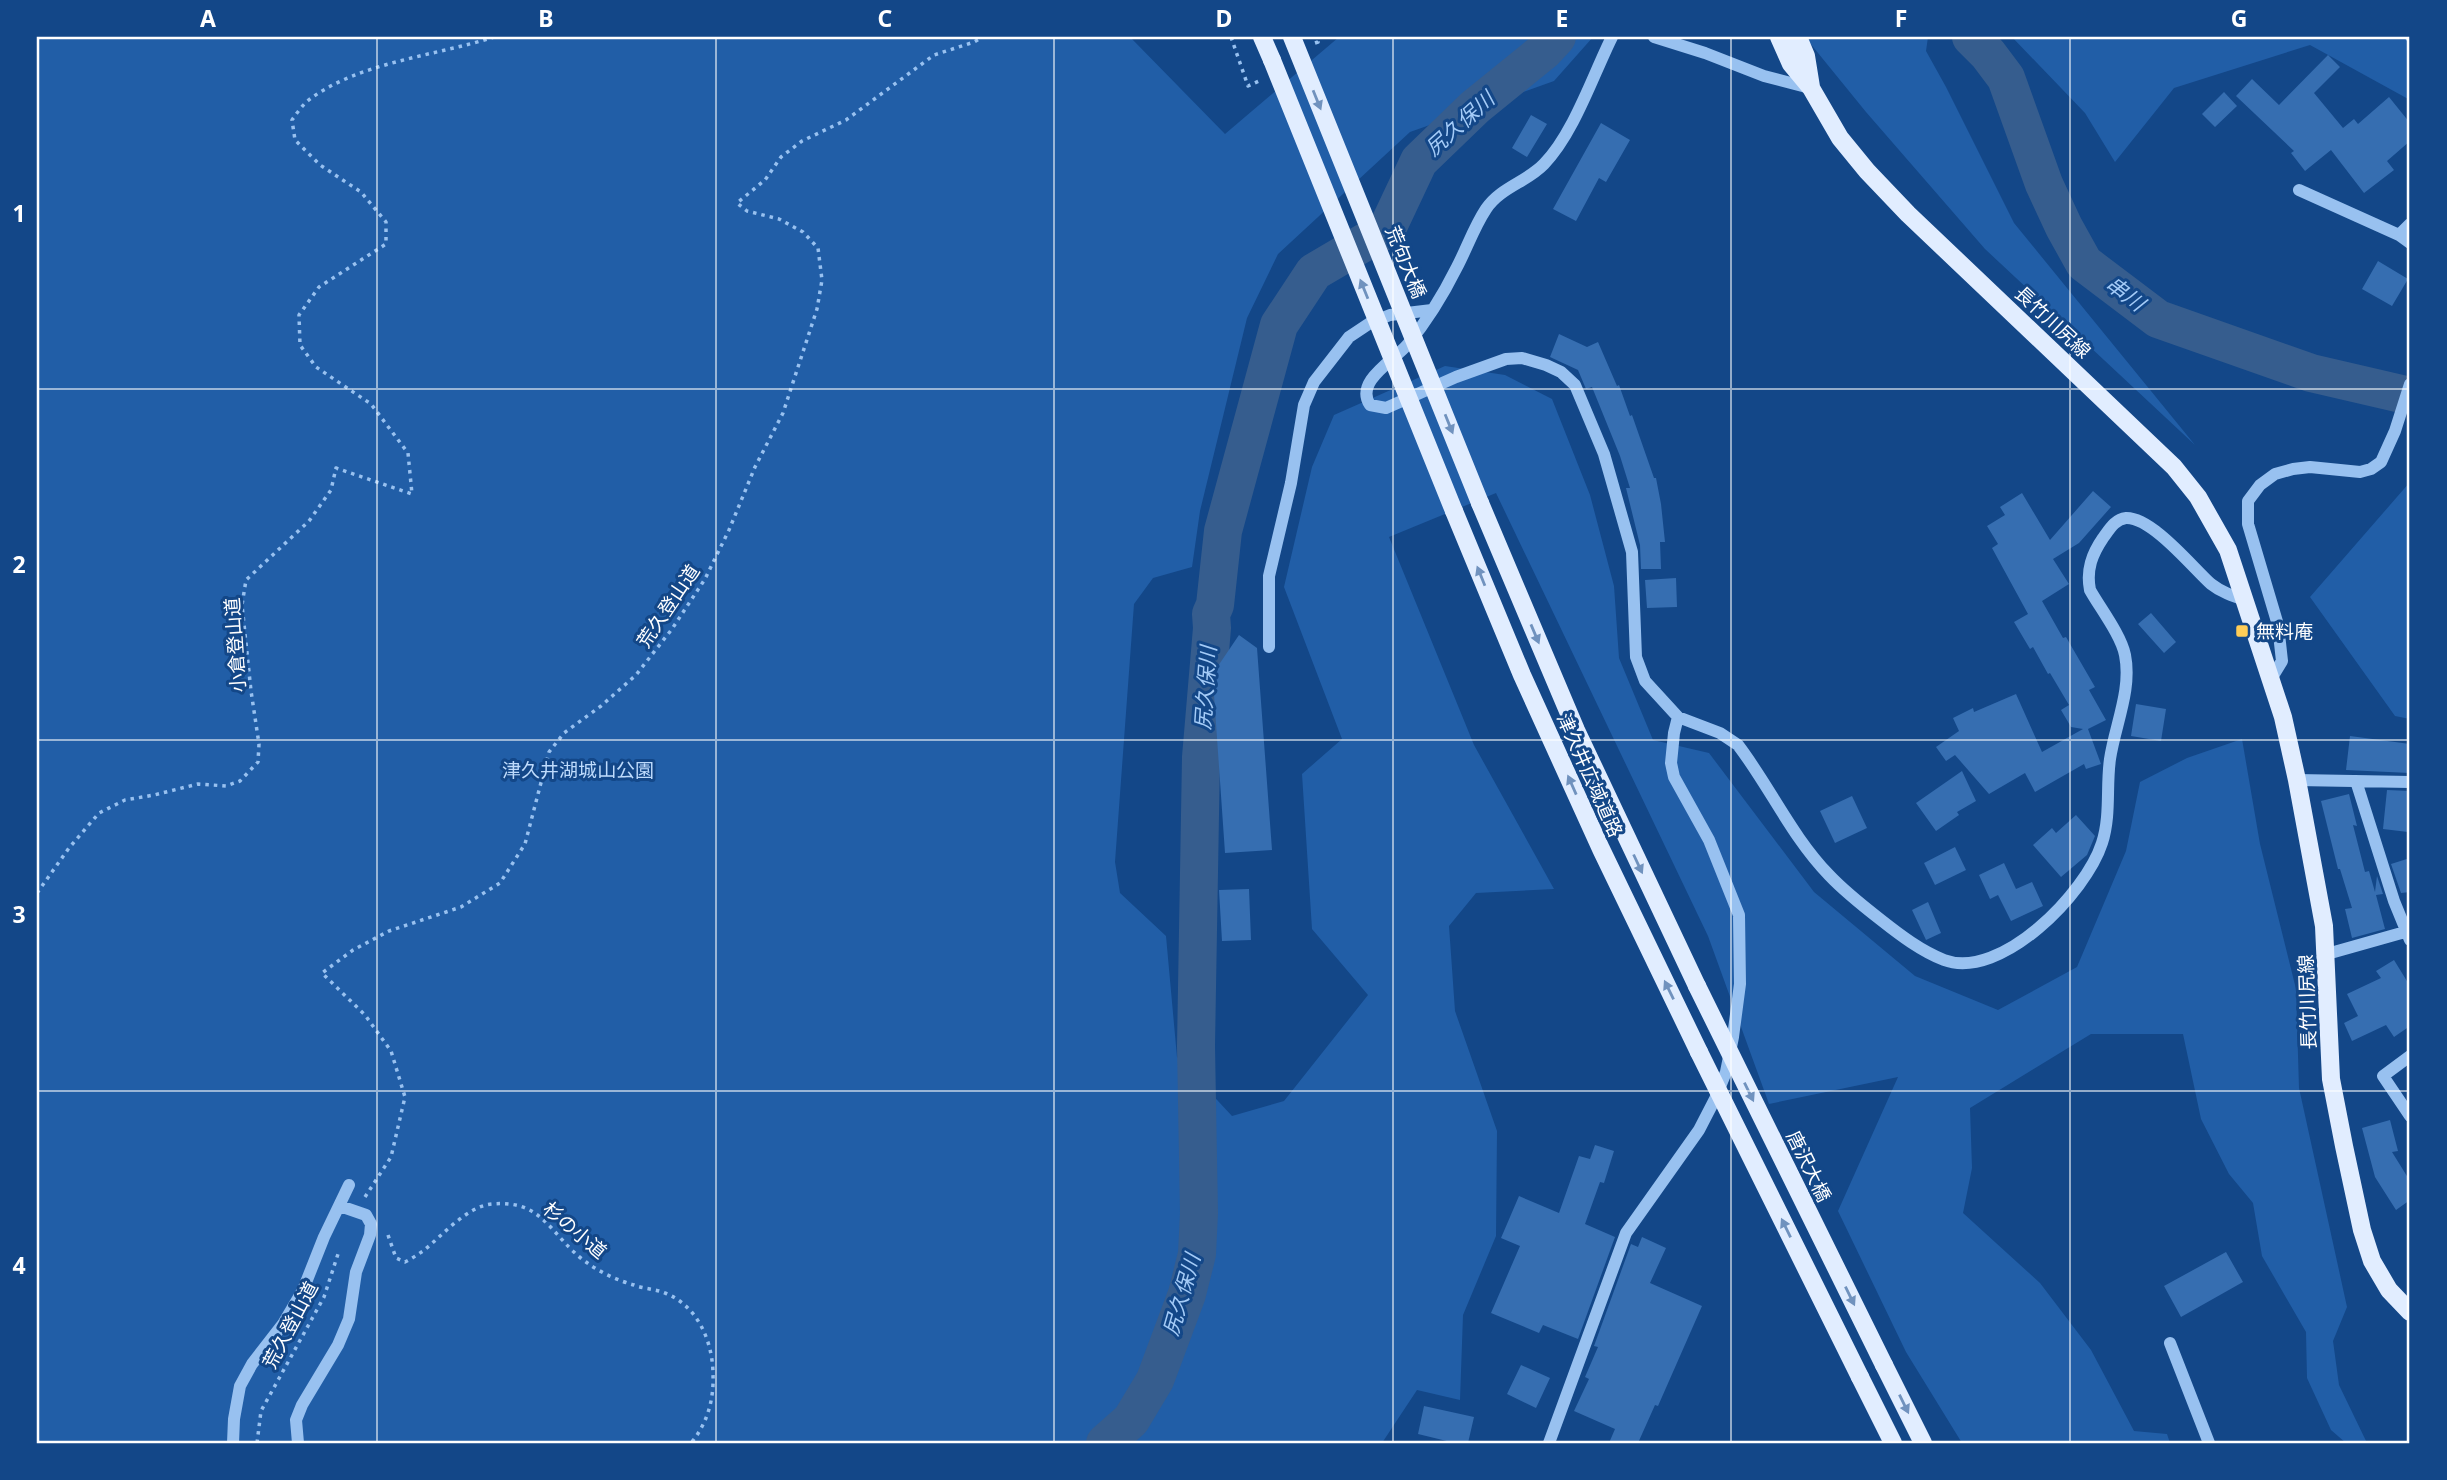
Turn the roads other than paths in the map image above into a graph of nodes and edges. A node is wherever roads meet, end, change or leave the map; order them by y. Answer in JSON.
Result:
{"nodes":[{"id":1,"x":1262,"y":37,"type":"edge"},
{"id":2,"x":1292,"y":37,"type":"edge"},
{"id":3,"x":1612,"y":37,"type":"edge"},
{"id":4,"x":1654,"y":37,"type":"edge"},
{"id":5,"x":1779,"y":37,"type":"edge"},
{"id":6,"x":1798,"y":37,"type":"edge"},
{"id":7,"x":1799,"y":60,"type":"junction"},
{"id":8,"x":1811,"y":88,"type":"junction"},
{"id":9,"x":2299,"y":190,"type":"dead end"},
{"id":10,"x":2410,"y":224,"type":"edge"},
{"id":11,"x":2399,"y":235,"type":"junction"},
{"id":12,"x":2410,"y":243,"type":"edge"},
{"id":13,"x":1432,"y":310,"type":"junction"},
{"id":14,"x":2410,"y":384,"type":"edge"},
{"id":15,"x":1480,"y":503,"type":"joint"},
{"id":16,"x":2245,"y":600,"type":"junction"},
{"id":17,"x":1269,"y":647,"type":"dead end"},
{"id":18,"x":2271,"y":679,"type":"junction"},
{"id":19,"x":1678,"y":717,"type":"junction"},
{"id":20,"x":2297,"y":780,"type":"junction"},
{"id":21,"x":2356,"y":781,"type":"junction"},
{"id":22,"x":2410,"y":782,"type":"edge"},
{"id":23,"x":2408,"y":936,"type":"edge"},
{"id":24,"x":2327,"y":954,"type":"junction"},
{"id":25,"x":1697,"y":986,"type":"joint"},
{"id":26,"x":2410,"y":1056,"type":"edge"},
{"id":27,"x":2410,"y":1116,"type":"edge"},
{"id":28,"x":349,"y":1185,"type":"dead end"},
{"id":29,"x":340,"y":1206,"type":"junction"},
{"id":30,"x":2410,"y":1312,"type":"edge"},
{"id":31,"x":2170,"y":1343,"type":"dead end"},
{"id":32,"x":298,"y":1441,"type":"edge"},
{"id":33,"x":233,"y":1443,"type":"edge"},
{"id":34,"x":1549,"y":1443,"type":"edge"},
{"id":35,"x":1893,"y":1443,"type":"edge"},
{"id":36,"x":1923,"y":1443,"type":"edge"},
{"id":37,"x":2209,"y":1443,"type":"edge"}],
"edges":[{"from":35,"to":1,"type":"main road","name":"津久井広域道路","one_way":true,"bridge":true},
{"from":2,"to":15,"type":"main road","name":"荒句大橋","one_way":true,"bridge":true},
{"from":3,"to":13,"type":"street"},
{"from":4,"to":8,"type":"street"},
{"from":5,"to":7,"type":"main road"},
{"from":6,"to":7,"type":"main road"},
{"from":7,"to":8,"type":"main road"},
{"from":8,"to":16,"type":"main road","name":"長竹川尻線"},
{"from":9,"to":11,"type":"street"},
{"from":10,"to":11,"type":"street"},
{"from":11,"to":12,"type":"street"},
{"from":13,"to":17,"type":"street"},
{"from":13,"to":19,"type":"street"},
{"from":14,"to":18,"type":"street"},
{"from":15,"to":25,"type":"main road","name":"津久井広域道路","one_way":true},
{"from":16,"to":18,"type":"main road","name":"長竹川尻線"},
{"from":16,"to":19,"type":"street"},
{"from":18,"to":20,"type":"main road","name":"長竹川尻線"},
{"from":19,"to":34,"type":"street"},
{"from":20,"to":21,"type":"street"},
{"from":20,"to":24,"type":"main road","name":"長竹川尻線"},
{"from":21,"to":22,"type":"street"},
{"from":21,"to":23,"type":"street"},
{"from":23,"to":24,"type":"street"},
{"from":24,"to":30,"type":"main road","name":"長竹川尻線"},
{"from":25,"to":36,"type":"main road","name":"唐沢大橋","one_way":true,"bridge":true},
{"from":26,"to":27,"type":"street"},
{"from":28,"to":29,"type":"street"},
{"from":29,"to":32,"type":"street"},
{"from":29,"to":33,"type":"street"},
{"from":31,"to":37,"type":"street"}]}
